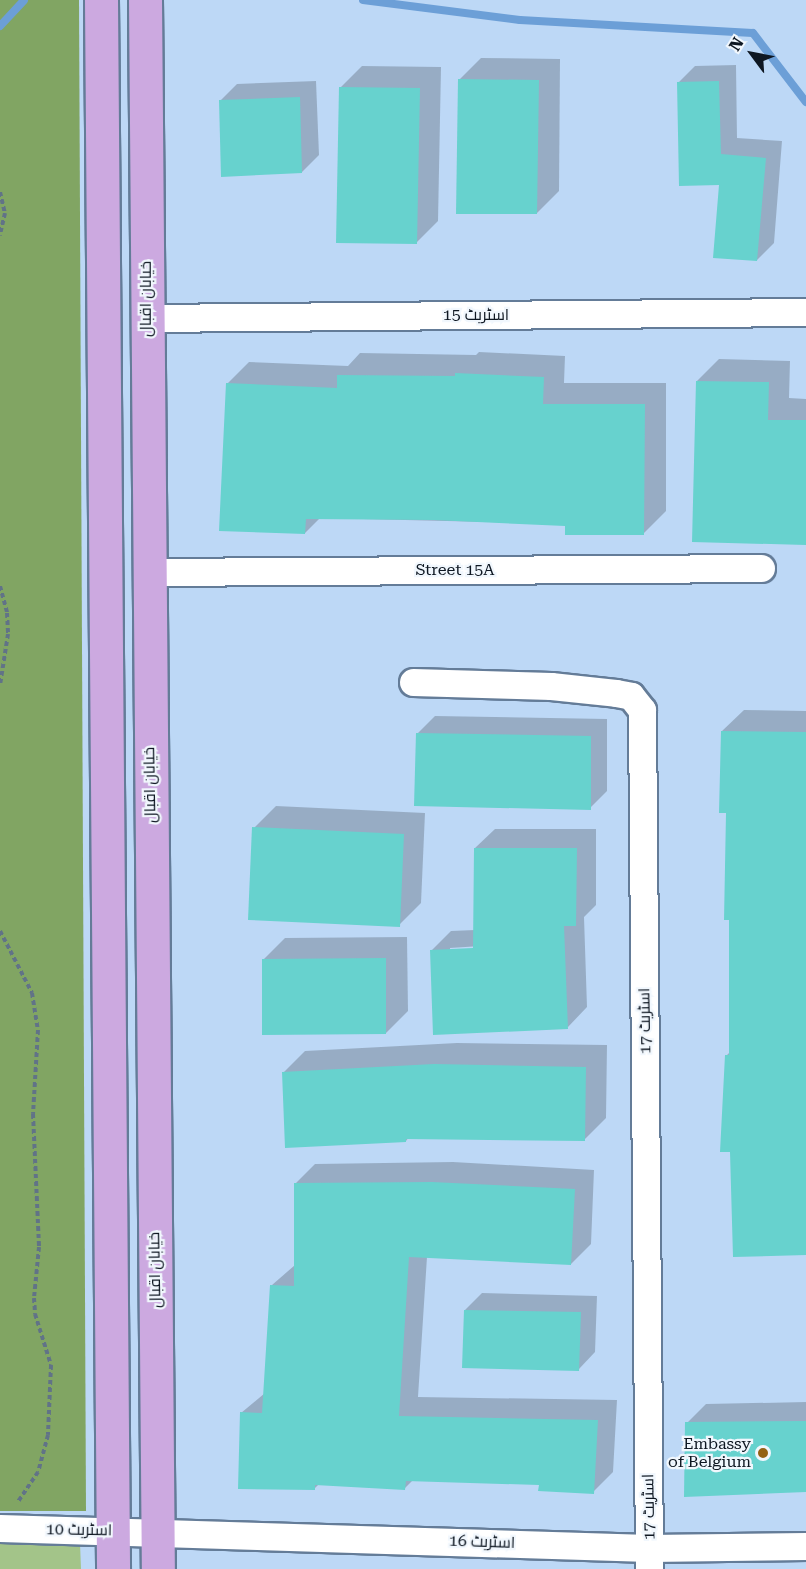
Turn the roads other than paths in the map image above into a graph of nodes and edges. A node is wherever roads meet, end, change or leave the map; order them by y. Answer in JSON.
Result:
{"nodes":[{"id":1,"x":101,"y":0,"type":"edge"},
{"id":2,"x":145,"y":0,"type":"edge"},
{"id":3,"x":806,"y":312,"type":"edge"},
{"id":4,"x":146,"y":318,"type":"junction"},
{"id":5,"x":761,"y":568,"type":"dead end"},
{"id":6,"x":148,"y":572,"type":"junction"},
{"id":7,"x":413,"y":682,"type":"dead end"},
{"id":8,"x":0,"y":1528,"type":"edge"},
{"id":9,"x":113,"y":1530,"type":"junction"},
{"id":10,"x":158,"y":1531,"type":"junction"},
{"id":11,"x":806,"y":1545,"type":"edge"},
{"id":12,"x":649,"y":1558,"type":"edge"},
{"id":13,"x":113,"y":1569,"type":"edge"},
{"id":14,"x":158,"y":1569,"type":"edge"}],
"edges":[{"from":1,"to":9,"type":"main road"},
{"from":2,"to":4,"type":"main road","name":"خیابان اقبال"},
{"from":3,"to":4,"type":"street","name":"اسٹریٹ 15"},
{"from":4,"to":6,"type":"main road","name":"خیابان اقبال"},
{"from":5,"to":6,"type":"street","name":"Street 15A"},
{"from":6,"to":10,"type":"main road","name":"خیابان اقبال"},
{"from":7,"to":12,"type":"street","name":"اسٹریٹ 17"},
{"from":8,"to":9,"type":"street","name":"اسٹریٹ 10"},
{"from":9,"to":10,"type":"street","name":"اسٹریٹ 10"},
{"from":9,"to":13,"type":"main road"},
{"from":10,"to":12,"type":"street","name":"اسٹریٹ 16"},
{"from":10,"to":14,"type":"main road","name":"خیابان اقبال"},
{"from":11,"to":12,"type":"street","name":"اسٹریٹ 16"}]}
